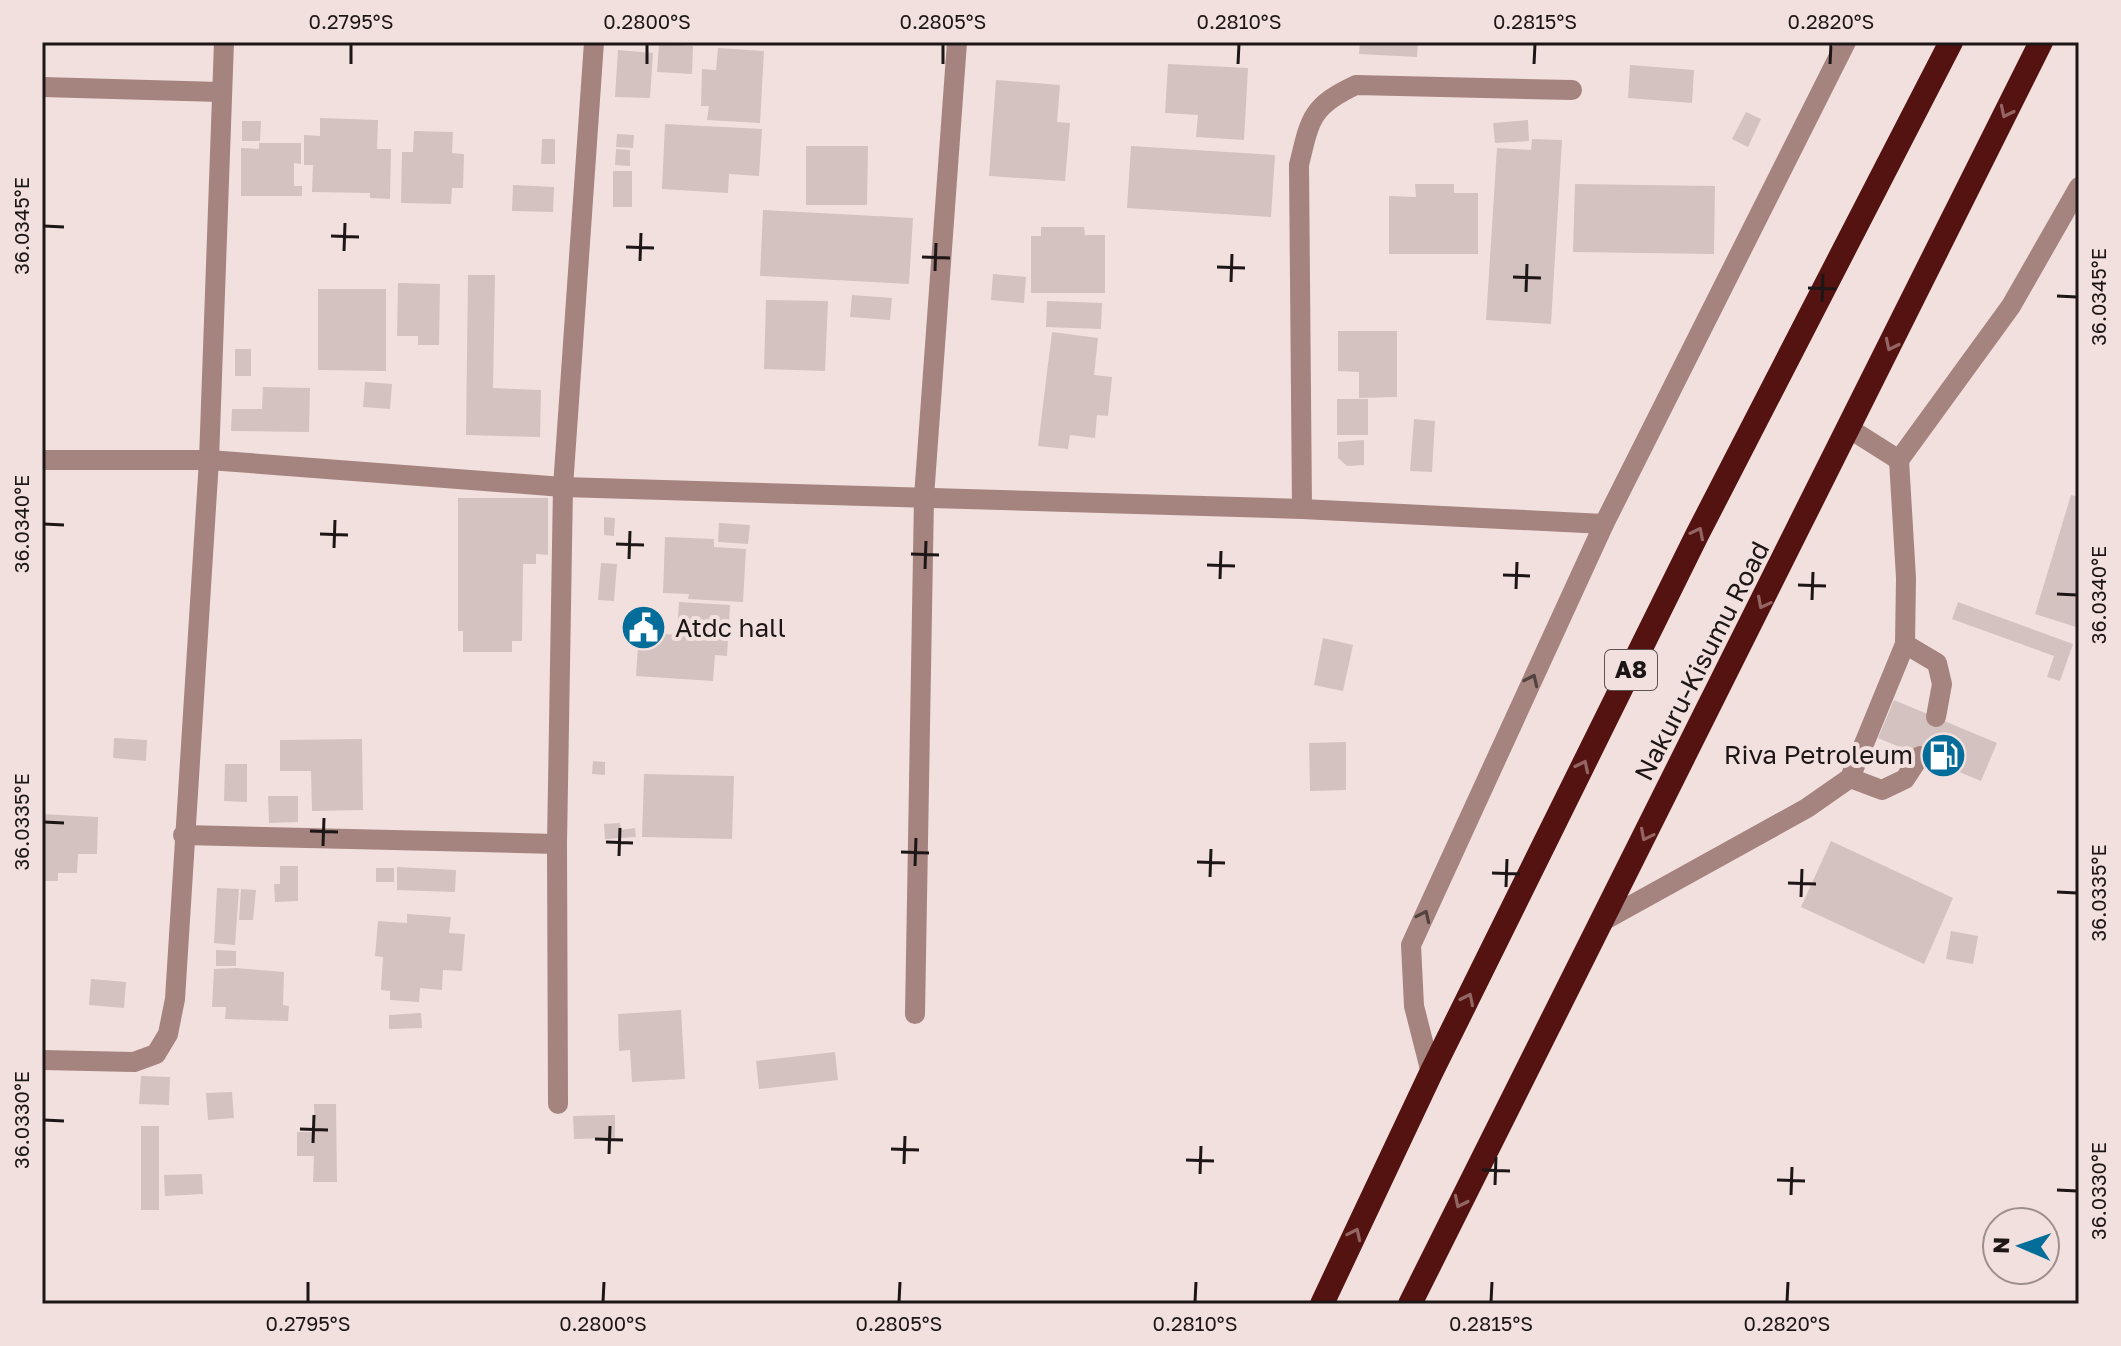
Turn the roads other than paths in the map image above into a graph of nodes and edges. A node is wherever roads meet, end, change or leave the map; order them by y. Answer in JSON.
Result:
{"nodes":[{"id":1,"x":224,"y":42,"type":"edge"},
{"id":2,"x":594,"y":42,"type":"edge"},
{"id":3,"x":957,"y":42,"type":"edge"},
{"id":4,"x":1846,"y":42,"type":"edge"},
{"id":5,"x":1951,"y":42,"type":"edge"},
{"id":6,"x":2041,"y":42,"type":"edge"},
{"id":7,"x":42,"y":87,"type":"edge"},
{"id":8,"x":1572,"y":90,"type":"dead end"},
{"id":9,"x":220,"y":92,"type":"junction"},
{"id":10,"x":2079,"y":187,"type":"edge"},
{"id":11,"x":1850,"y":429,"type":"junction"},
{"id":12,"x":42,"y":460,"type":"edge"},
{"id":13,"x":209,"y":460,"type":"junction"},
{"id":14,"x":1899,"y":460,"type":"junction"},
{"id":15,"x":563,"y":487,"type":"junction"},
{"id":16,"x":924,"y":497,"type":"junction"},
{"id":17,"x":1302,"y":509,"type":"junction"},
{"id":18,"x":1604,"y":524,"type":"junction"},
{"id":19,"x":1905,"y":644,"type":"junction"},
{"id":20,"x":1936,"y":717,"type":"dead end"},
{"id":21,"x":1920,"y":756,"type":"dead end"},
{"id":22,"x":1850,"y":778,"type":"junction"},
{"id":23,"x":183,"y":835,"type":"junction"},
{"id":24,"x":557,"y":844,"type":"junction"},
{"id":25,"x":1603,"y":921,"type":"junction"},
{"id":26,"x":915,"y":1014,"type":"dead end"},
{"id":27,"x":42,"y":1060,"type":"edge"},
{"id":28,"x":1431,"y":1073,"type":"junction"},
{"id":29,"x":558,"y":1104,"type":"dead end"},
{"id":30,"x":1322,"y":1304,"type":"edge"},
{"id":31,"x":1410,"y":1304,"type":"edge"}],
"edges":[{"from":1,"to":9,"type":"street"},
{"from":2,"to":15,"type":"street"},
{"from":3,"to":16,"type":"street"},
{"from":4,"to":18,"type":"street"},
{"from":28,"to":5,"type":"highway","number":"A8","one_way":true},
{"from":6,"to":11,"type":"highway","name":"Nakuru-Kisumu Road","one_way":true},
{"from":7,"to":9,"type":"street"},
{"from":8,"to":17,"type":"street"},
{"from":9,"to":13,"type":"street"},
{"from":10,"to":14,"type":"street"},
{"from":11,"to":14,"type":"street"},
{"from":11,"to":25,"type":"highway","name":"Nakuru-Kisumu Road","one_way":true},
{"from":12,"to":13,"type":"street"},
{"from":13,"to":15,"type":"street"},
{"from":13,"to":23,"type":"street"},
{"from":14,"to":19,"type":"street"},
{"from":15,"to":16,"type":"street"},
{"from":15,"to":24,"type":"street"},
{"from":16,"to":17,"type":"street"},
{"from":16,"to":26,"type":"street"},
{"from":17,"to":18,"type":"street"},
{"from":28,"to":18,"type":"street","one_way":true},
{"from":19,"to":20,"type":"street"},
{"from":19,"to":22,"type":"street"},
{"from":21,"to":22,"type":"street"},
{"from":22,"to":25,"type":"street"},
{"from":23,"to":24,"type":"street"},
{"from":23,"to":27,"type":"street"},
{"from":24,"to":29,"type":"street"},
{"from":25,"to":31,"type":"highway","name":"Nakuru-Kisumu Road","one_way":true},
{"from":30,"to":28,"type":"highway","number":"A8","one_way":true}]}
